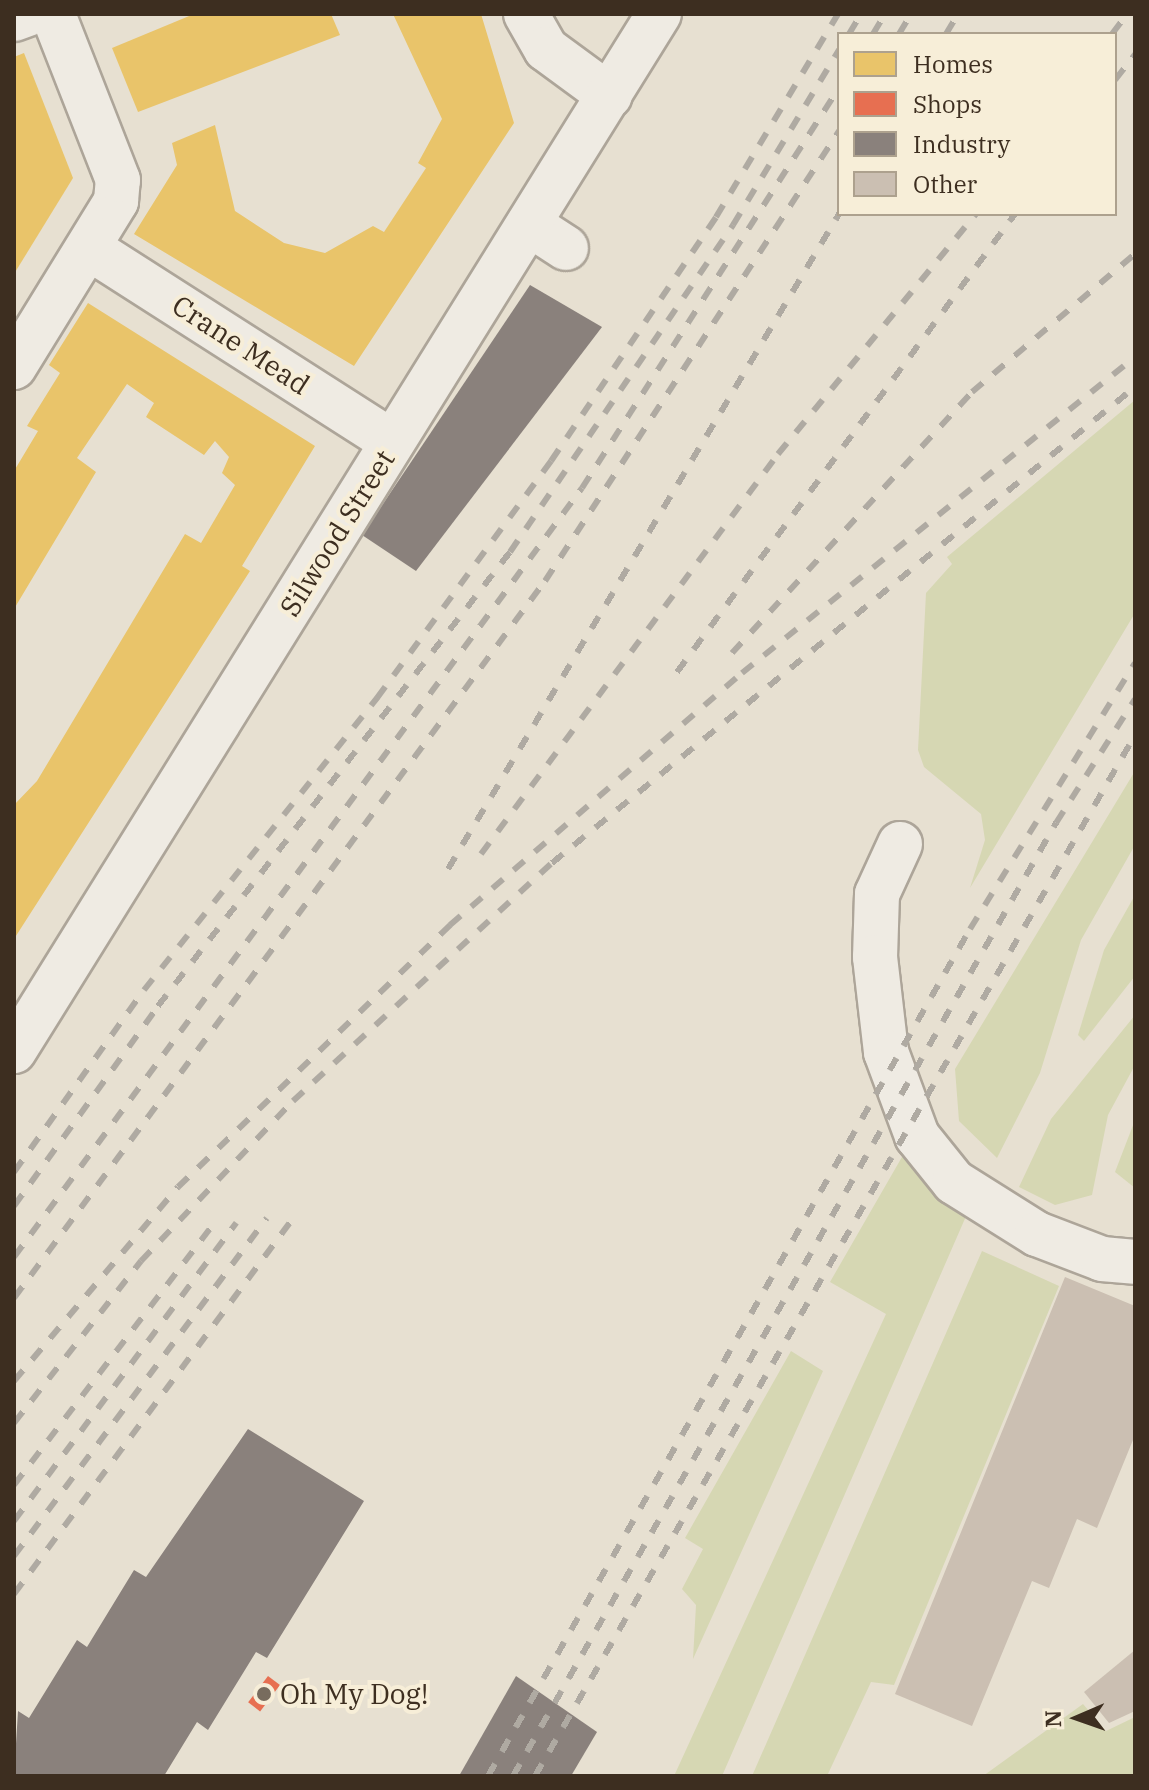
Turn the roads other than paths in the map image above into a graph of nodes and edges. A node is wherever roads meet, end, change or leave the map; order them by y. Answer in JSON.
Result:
{"nodes":[{"id":1,"x":28,"y":14,"type":"edge"},
{"id":2,"x":53,"y":14,"type":"edge"},
{"id":3,"x":526,"y":14,"type":"edge"},
{"id":4,"x":659,"y":14,"type":"edge"},
{"id":5,"x":14,"y":19,"type":"edge"},
{"id":6,"x":610,"y":96,"type":"junction"},
{"id":7,"x":529,"y":224,"type":"junction"},
{"id":8,"x":89,"y":248,"type":"junction"},
{"id":9,"x":566,"y":248,"type":"dead end"},
{"id":10,"x":14,"y":367,"type":"edge"},
{"id":11,"x":392,"y":442,"type":"junction"},
{"id":12,"x":900,"y":844,"type":"dead end"},
{"id":13,"x":19,"y":1031,"type":"edge"},
{"id":14,"x":1135,"y":1262,"type":"edge"}],
"edges":[{"from":1,"to":5,"type":"street"},
{"from":2,"to":8,"type":"street"},
{"from":3,"to":6,"type":"street"},
{"from":4,"to":6,"type":"street","name":"Silwood Street"},
{"from":6,"to":7,"type":"street","name":"Silwood Street"},
{"from":7,"to":9,"type":"street"},
{"from":7,"to":11,"type":"street","name":"Silwood Street"},
{"from":8,"to":10,"type":"street"},
{"from":8,"to":11,"type":"street","name":"Crane Mead"},
{"from":11,"to":13,"type":"street","name":"Silwood Street"},
{"from":12,"to":14,"type":"street"}]}
